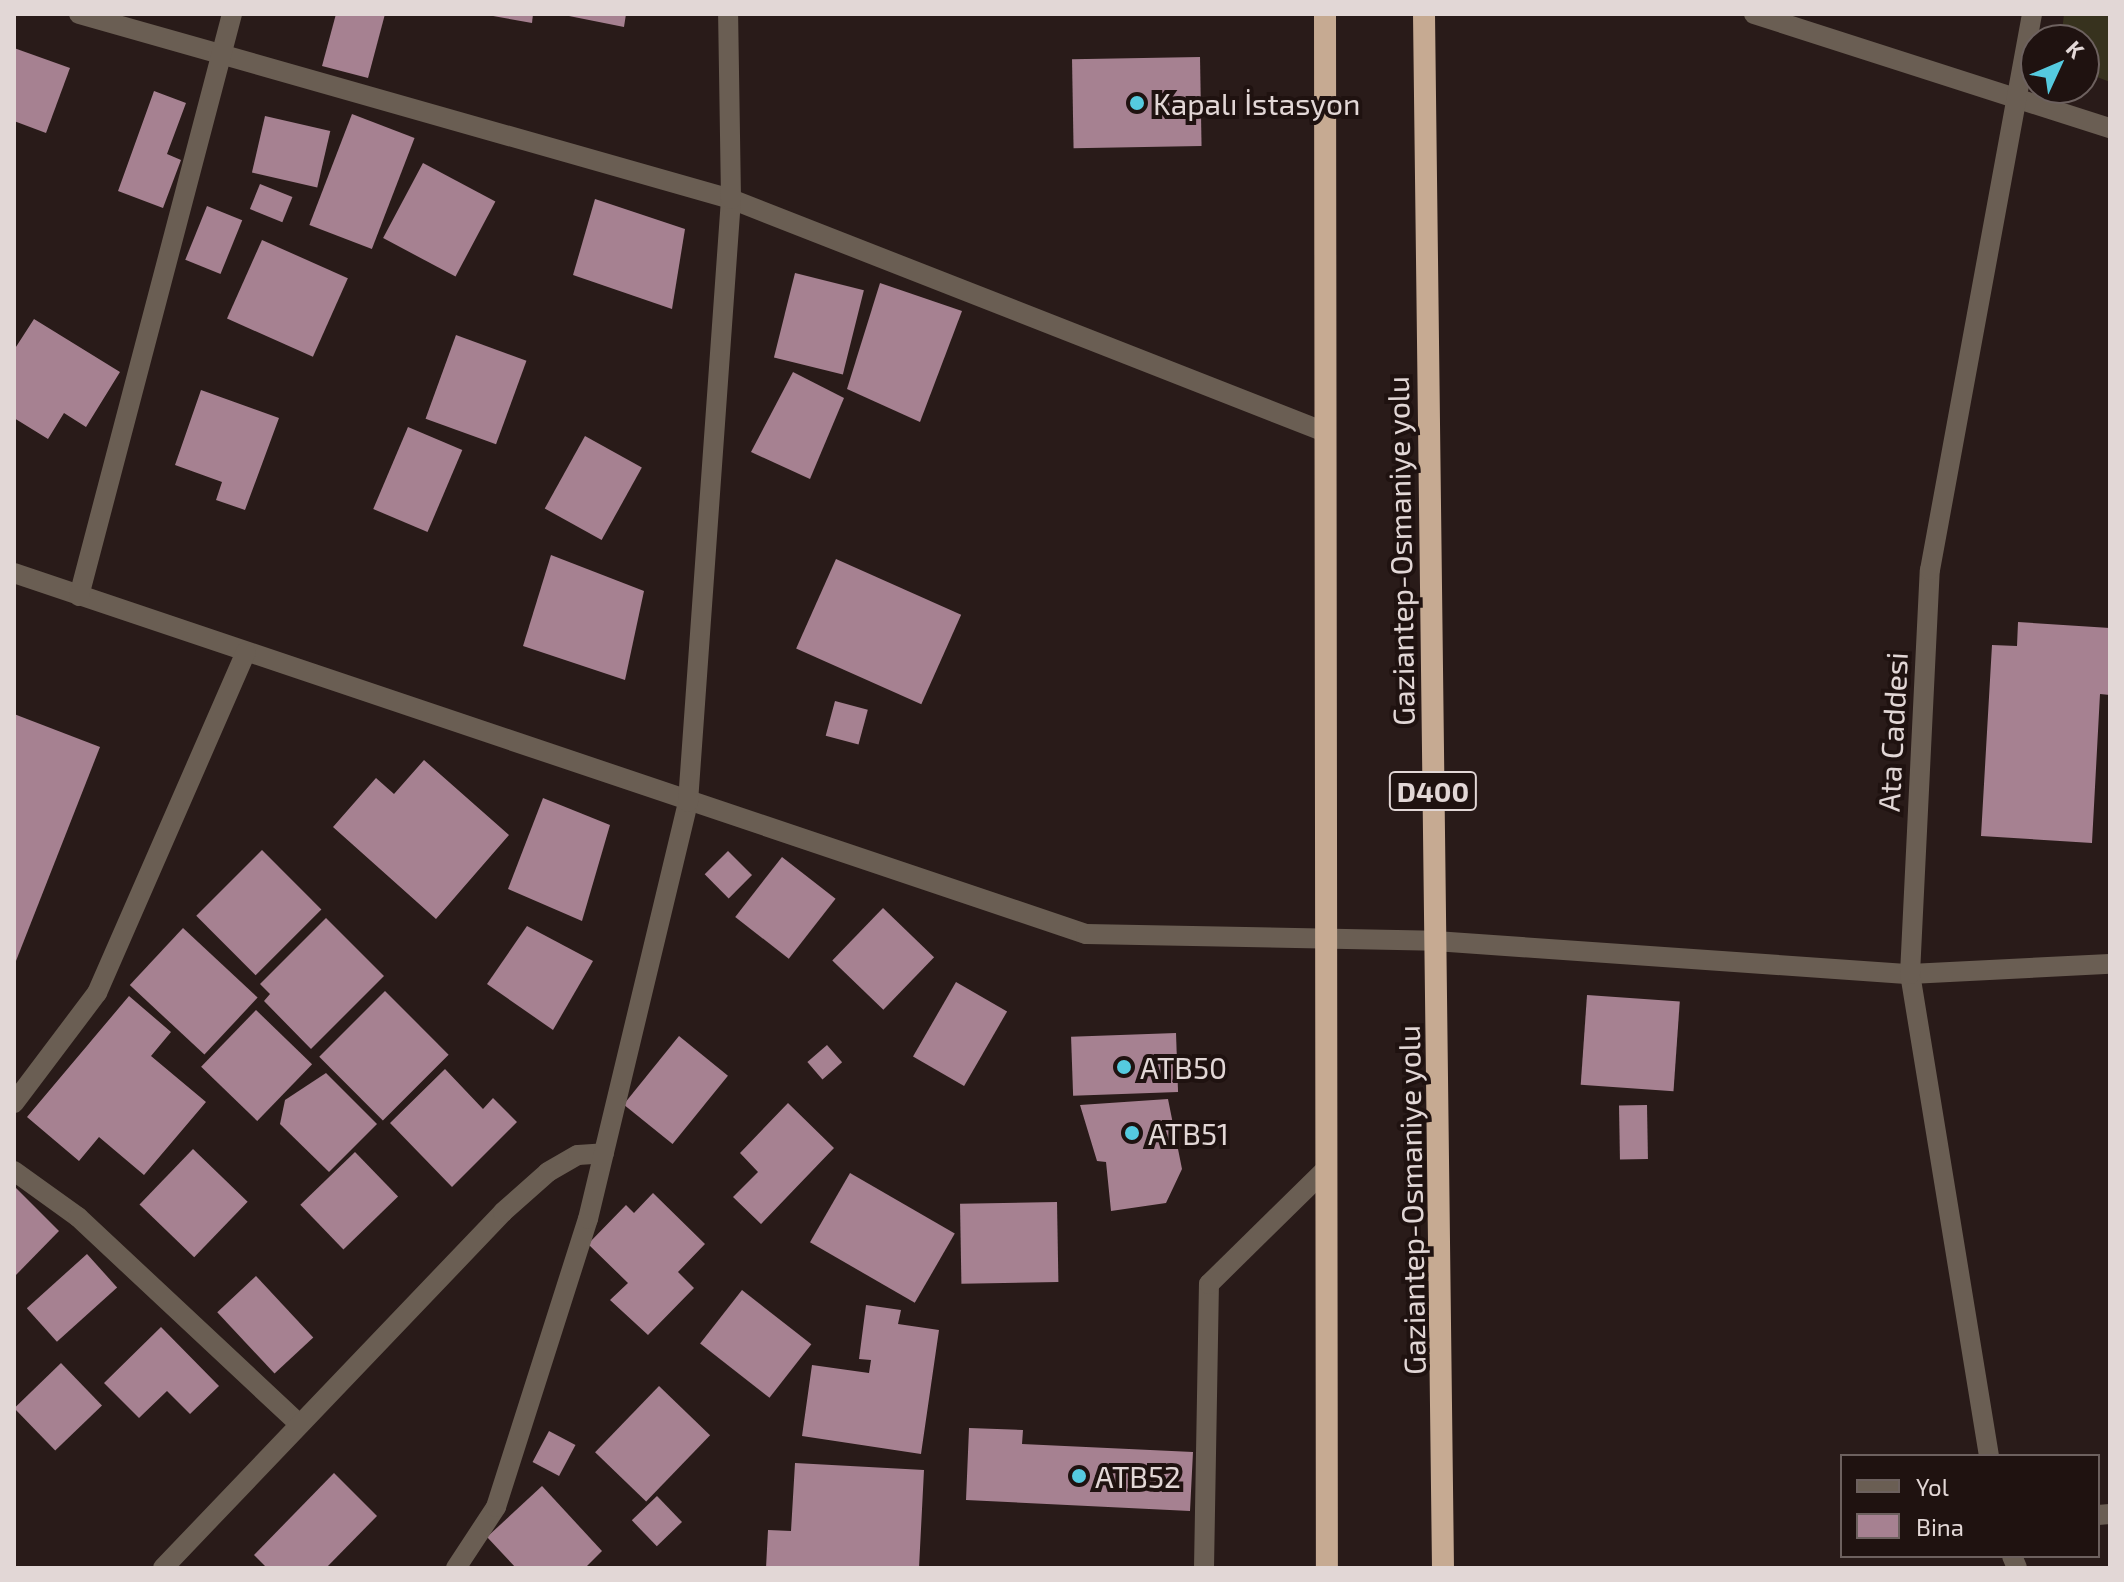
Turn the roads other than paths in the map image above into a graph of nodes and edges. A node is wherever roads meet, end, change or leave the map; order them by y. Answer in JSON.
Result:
{"nodes":[{"id":1,"x":79,"y":14,"type":"edge"},
{"id":2,"x":232,"y":14,"type":"edge"},
{"id":3,"x":728,"y":14,"type":"edge"},
{"id":4,"x":1325,"y":14,"type":"edge"},
{"id":5,"x":1424,"y":14,"type":"edge"},
{"id":6,"x":1754,"y":14,"type":"edge"},
{"id":7,"x":2032,"y":14,"type":"edge"},
{"id":8,"x":226,"y":52,"type":"junction"},
{"id":9,"x":2019,"y":94,"type":"junction"},
{"id":10,"x":2110,"y":128,"type":"edge"},
{"id":11,"x":731,"y":199,"type":"junction"},
{"id":12,"x":1325,"y":432,"type":"junction"},
{"id":13,"x":14,"y":573,"type":"edge"},
{"id":14,"x":79,"y":596,"type":"junction"},
{"id":15,"x":246,"y":652,"type":"junction"},
{"id":16,"x":688,"y":802,"type":"junction"},
{"id":17,"x":1321,"y":941,"type":"junction"},
{"id":18,"x":1435,"y":941,"type":"junction"},
{"id":19,"x":2110,"y":964,"type":"edge"},
{"id":20,"x":1910,"y":974,"type":"junction"},
{"id":21,"x":14,"y":1103,"type":"edge"},
{"id":22,"x":604,"y":1153,"type":"junction"},
{"id":23,"x":1327,"y":1168,"type":"junction"},
{"id":24,"x":14,"y":1171,"type":"edge"},
{"id":25,"x":299,"y":1424,"type":"junction"},
{"id":26,"x":1989,"y":1454,"type":"edge"},
{"id":27,"x":163,"y":1568,"type":"edge"},
{"id":28,"x":456,"y":1568,"type":"edge"},
{"id":29,"x":1204,"y":1568,"type":"edge"},
{"id":30,"x":1327,"y":1568,"type":"edge"},
{"id":31,"x":1443,"y":1568,"type":"edge"}],
"edges":[{"from":1,"to":8,"type":"street"},
{"from":2,"to":8,"type":"street"},
{"from":3,"to":11,"type":"street"},
{"from":4,"to":12,"type":"highway"},
{"from":5,"to":18,"type":"highway","name":"Gaziantep-Osmaniye yolu","number":"D400"},
{"from":6,"to":9,"type":"street"},
{"from":7,"to":9,"type":"street","name":"Ata Caddesi"},
{"from":8,"to":11,"type":"street"},
{"from":8,"to":14,"type":"street"},
{"from":9,"to":10,"type":"street"},
{"from":9,"to":20,"type":"street","name":"Ata Caddesi"},
{"from":11,"to":12,"type":"street"},
{"from":11,"to":16,"type":"street"},
{"from":12,"to":17,"type":"highway"},
{"from":13,"to":14,"type":"street"},
{"from":14,"to":15,"type":"street"},
{"from":15,"to":16,"type":"street"},
{"from":15,"to":21,"type":"street"},
{"from":16,"to":17,"type":"street"},
{"from":16,"to":22,"type":"street"},
{"from":17,"to":18,"type":"street"},
{"from":17,"to":23,"type":"highway"},
{"from":18,"to":20,"type":"street"},
{"from":18,"to":31,"type":"highway","name":"Gaziantep-Osmaniye yolu","number":"D400"},
{"from":19,"to":20,"type":"street"},
{"from":20,"to":26,"type":"street","name":"Ata Caddesi"},
{"from":22,"to":25,"type":"street"},
{"from":22,"to":28,"type":"street"},
{"from":23,"to":29,"type":"street"},
{"from":23,"to":30,"type":"highway"},
{"from":24,"to":25,"type":"street"},
{"from":25,"to":27,"type":"street"}]}
